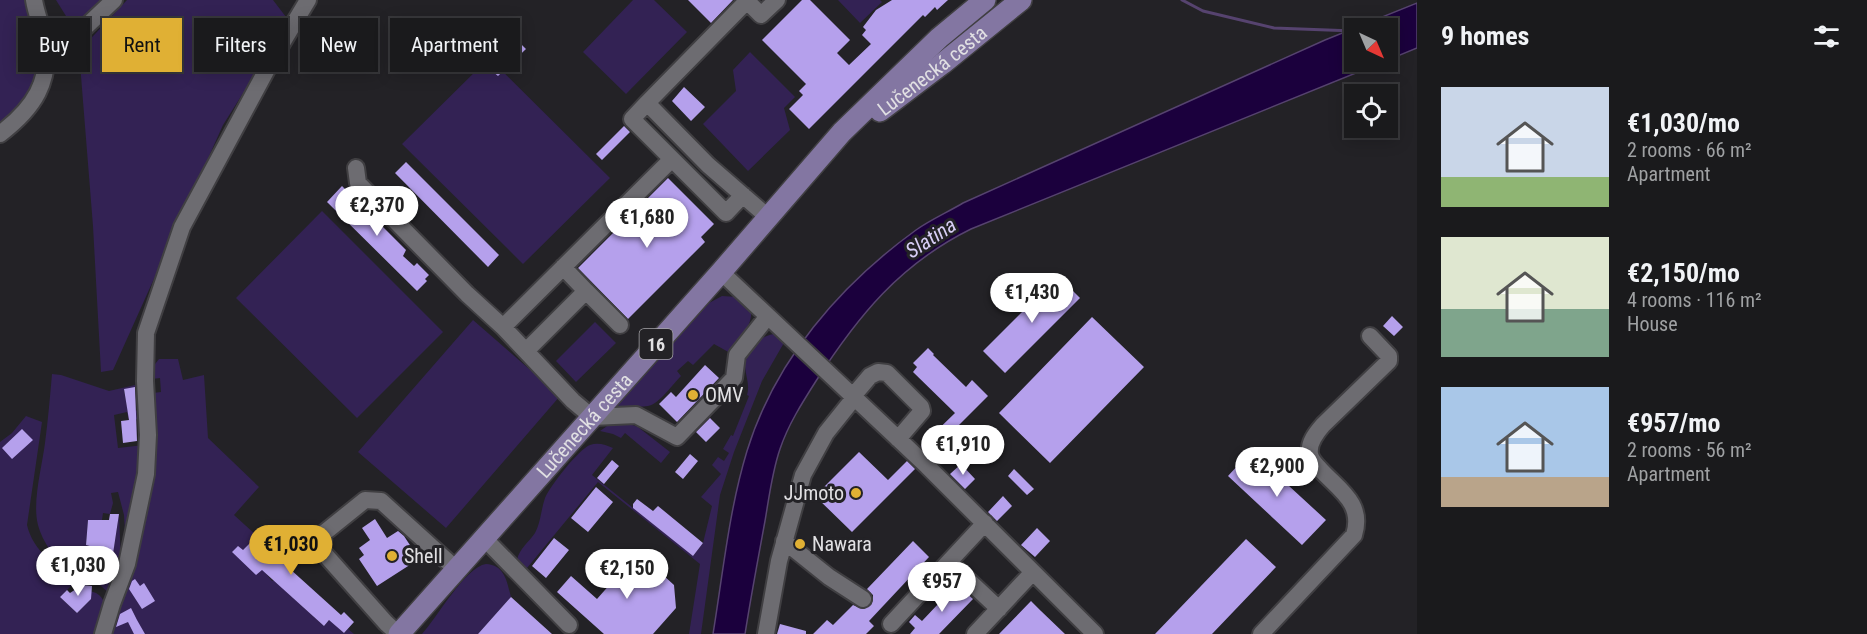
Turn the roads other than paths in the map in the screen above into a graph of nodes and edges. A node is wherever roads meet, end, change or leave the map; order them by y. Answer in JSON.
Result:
{"nodes":[{"id":1,"x":34,"y":0,"type":"edge"},
{"id":2,"x":114,"y":0,"type":"edge"},
{"id":3,"x":308,"y":0,"type":"edge"},
{"id":4,"x":777,"y":0,"type":"edge"},
{"id":5,"x":985,"y":0,"type":"edge"},
{"id":6,"x":1021,"y":0,"type":"edge"},
{"id":7,"x":747,"y":1,"type":"edge"},
{"id":8,"x":39,"y":18,"type":"edge"},
{"id":9,"x":90,"y":23,"type":"edge"},
{"id":10,"x":44,"y":72,"type":"edge"},
{"id":11,"x":647,"y":103,"type":"junction"},
{"id":12,"x":0,"y":134,"type":"edge"},
{"id":13,"x":672,"y":159,"type":"junction"},
{"id":14,"x":816,"y":163,"type":"junction"},
{"id":15,"x":356,"y":168,"type":"dead end"},
{"id":16,"x":743,"y":195,"type":"junction"},
{"id":17,"x":769,"y":218,"type":"junction"},
{"id":18,"x":563,"y":267,"type":"junction"},
{"id":19,"x":721,"y":272,"type":"junction"},
{"id":20,"x":586,"y":291,"type":"junction"},
{"id":21,"x":768,"y":316,"type":"junction"},
{"id":22,"x":620,"y":325,"type":"dead end"},
{"id":23,"x":502,"y":327,"type":"junction"},
{"id":24,"x":1370,"y":336,"type":"dead end"},
{"id":25,"x":526,"y":351,"type":"junction"},
{"id":26,"x":854,"y":397,"type":"junction"},
{"id":27,"x":592,"y":417,"type":"junction"},
{"id":28,"x":898,"y":439,"type":"junction"},
{"id":29,"x":985,"y":523,"type":"junction"},
{"id":30,"x":484,"y":538,"type":"junction"},
{"id":31,"x":784,"y":541,"type":"junction"},
{"id":32,"x":949,"y":562,"type":"junction"},
{"id":33,"x":456,"y":569,"type":"junction"},
{"id":34,"x":1032,"y":573,"type":"junction"},
{"id":35,"x":863,"y":599,"type":"dead end"},
{"id":36,"x":999,"y":609,"type":"junction"},
{"id":37,"x":891,"y":624,"type":"dead end"},
{"id":38,"x":569,"y":625,"type":"dead end"},
{"id":39,"x":103,"y":634,"type":"edge"},
{"id":40,"x":399,"y":634,"type":"edge"},
{"id":41,"x":766,"y":634,"type":"edge"},
{"id":42,"x":975,"y":634,"type":"edge"},
{"id":43,"x":1095,"y":634,"type":"edge"},
{"id":44,"x":1261,"y":634,"type":"edge"}],
"edges":[{"from":1,"to":8,"type":"street"},
{"from":2,"to":9,"type":"street"},
{"from":3,"to":39,"type":"street"},
{"from":4,"to":7,"type":"street"},
{"from":5,"to":14,"type":"main road","name":"Lučenecká cesta","number":"16"},
{"from":6,"to":14,"type":"main road","name":"Lučenecká cesta","number":"16"},
{"from":7,"to":11,"type":"street"},
{"from":10,"to":12,"type":"street"},
{"from":11,"to":13,"type":"street"},
{"from":11,"to":16,"type":"street"},
{"from":13,"to":16,"type":"street"},
{"from":13,"to":18,"type":"street"},
{"from":14,"to":17,"type":"main road","name":"Lučenecká cesta","number":"16"},
{"from":15,"to":23,"type":"street"},
{"from":16,"to":17,"type":"street"},
{"from":17,"to":19,"type":"main road","name":"Lučenecká cesta","number":"16"},
{"from":18,"to":20,"type":"street"},
{"from":18,"to":23,"type":"street"},
{"from":19,"to":21,"type":"street"},
{"from":19,"to":27,"type":"main road","name":"Lučenecká cesta","number":"16"},
{"from":20,"to":22,"type":"street"},
{"from":20,"to":25,"type":"street"},
{"from":21,"to":26,"type":"street"},
{"from":21,"to":27,"type":"street"},
{"from":23,"to":25,"type":"street"},
{"from":24,"to":44,"type":"street"},
{"from":25,"to":27,"type":"street"},
{"from":26,"to":28,"type":"street"},
{"from":26,"to":28,"type":"street"},
{"from":26,"to":31,"type":"street"},
{"from":27,"to":30,"type":"main road","name":"Lučenecká cesta","number":"16"},
{"from":28,"to":29,"type":"street"},
{"from":29,"to":32,"type":"street"},
{"from":29,"to":34,"type":"street"},
{"from":30,"to":33,"type":"main road","name":"Lučenecká cesta","number":"16"},
{"from":30,"to":38,"type":"street"},
{"from":31,"to":35,"type":"street"},
{"from":31,"to":41,"type":"street"},
{"from":32,"to":36,"type":"street"},
{"from":32,"to":37,"type":"street"},
{"from":33,"to":40,"type":"main road","name":"Lučenecká cesta","number":"16"},
{"from":33,"to":40,"type":"street"},
{"from":34,"to":36,"type":"street"},
{"from":34,"to":43,"type":"street"},
{"from":36,"to":42,"type":"street"}]}
